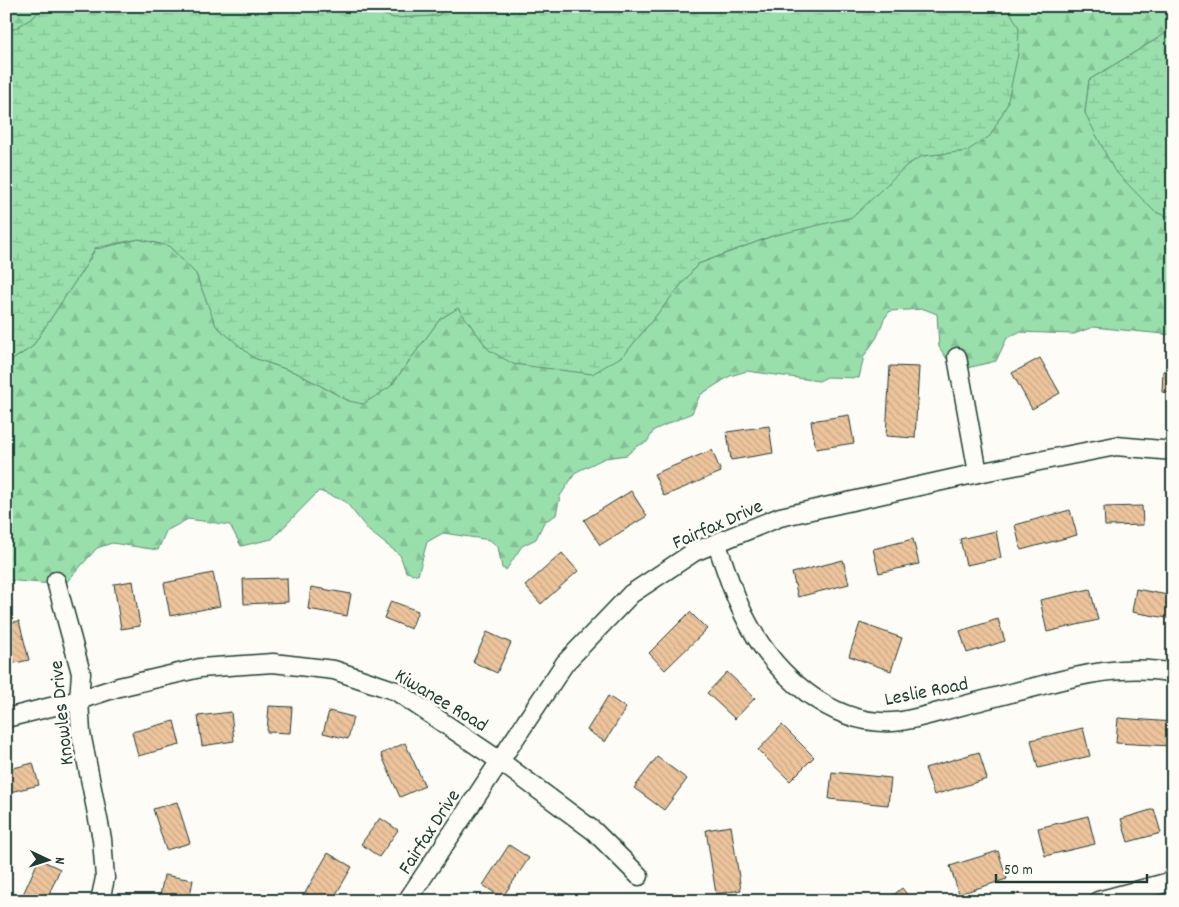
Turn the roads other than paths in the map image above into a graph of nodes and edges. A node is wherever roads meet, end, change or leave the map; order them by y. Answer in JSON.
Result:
{"nodes":[{"id":1,"x":956,"y":357,"type":"dead end"},
{"id":2,"x":1173,"y":450,"type":"edge"},
{"id":3,"x":978,"y":473,"type":"junction"},
{"id":4,"x":717,"y":544,"type":"junction"},
{"id":5,"x":56,"y":581,"type":"dead end"},
{"id":6,"x":1173,"y":673,"type":"edge"},
{"id":7,"x":79,"y":700,"type":"junction"},
{"id":8,"x":6,"y":718,"type":"edge"},
{"id":9,"x":500,"y":761,"type":"junction"},
{"id":10,"x":639,"y":876,"type":"dead end"},
{"id":11,"x":1173,"y":881,"type":"edge"},
{"id":12,"x":100,"y":901,"type":"edge"},
{"id":13,"x":407,"y":901,"type":"edge"},
{"id":14,"x":1098,"y":901,"type":"edge"}],
"edges":[{"from":1,"to":3,"type":"street"},
{"from":2,"to":3,"type":"street","name":"Fairfax Drive"},
{"from":3,"to":4,"type":"street","name":"Fairfax Drive"},
{"from":4,"to":6,"type":"street","name":"Leslie Road"},
{"from":4,"to":9,"type":"street","name":"Fairfax Drive"},
{"from":5,"to":7,"type":"street","name":"Knowles Drive"},
{"from":7,"to":8,"type":"street","name":"Kiwanee Road"},
{"from":7,"to":9,"type":"street","name":"Kiwanee Road"},
{"from":7,"to":12,"type":"street","name":"Knowles Drive"},
{"from":9,"to":10,"type":"street","name":"Kiwanee Road"},
{"from":9,"to":13,"type":"street","name":"Fairfax Drive"},
{"from":11,"to":14,"type":"street"}]}
